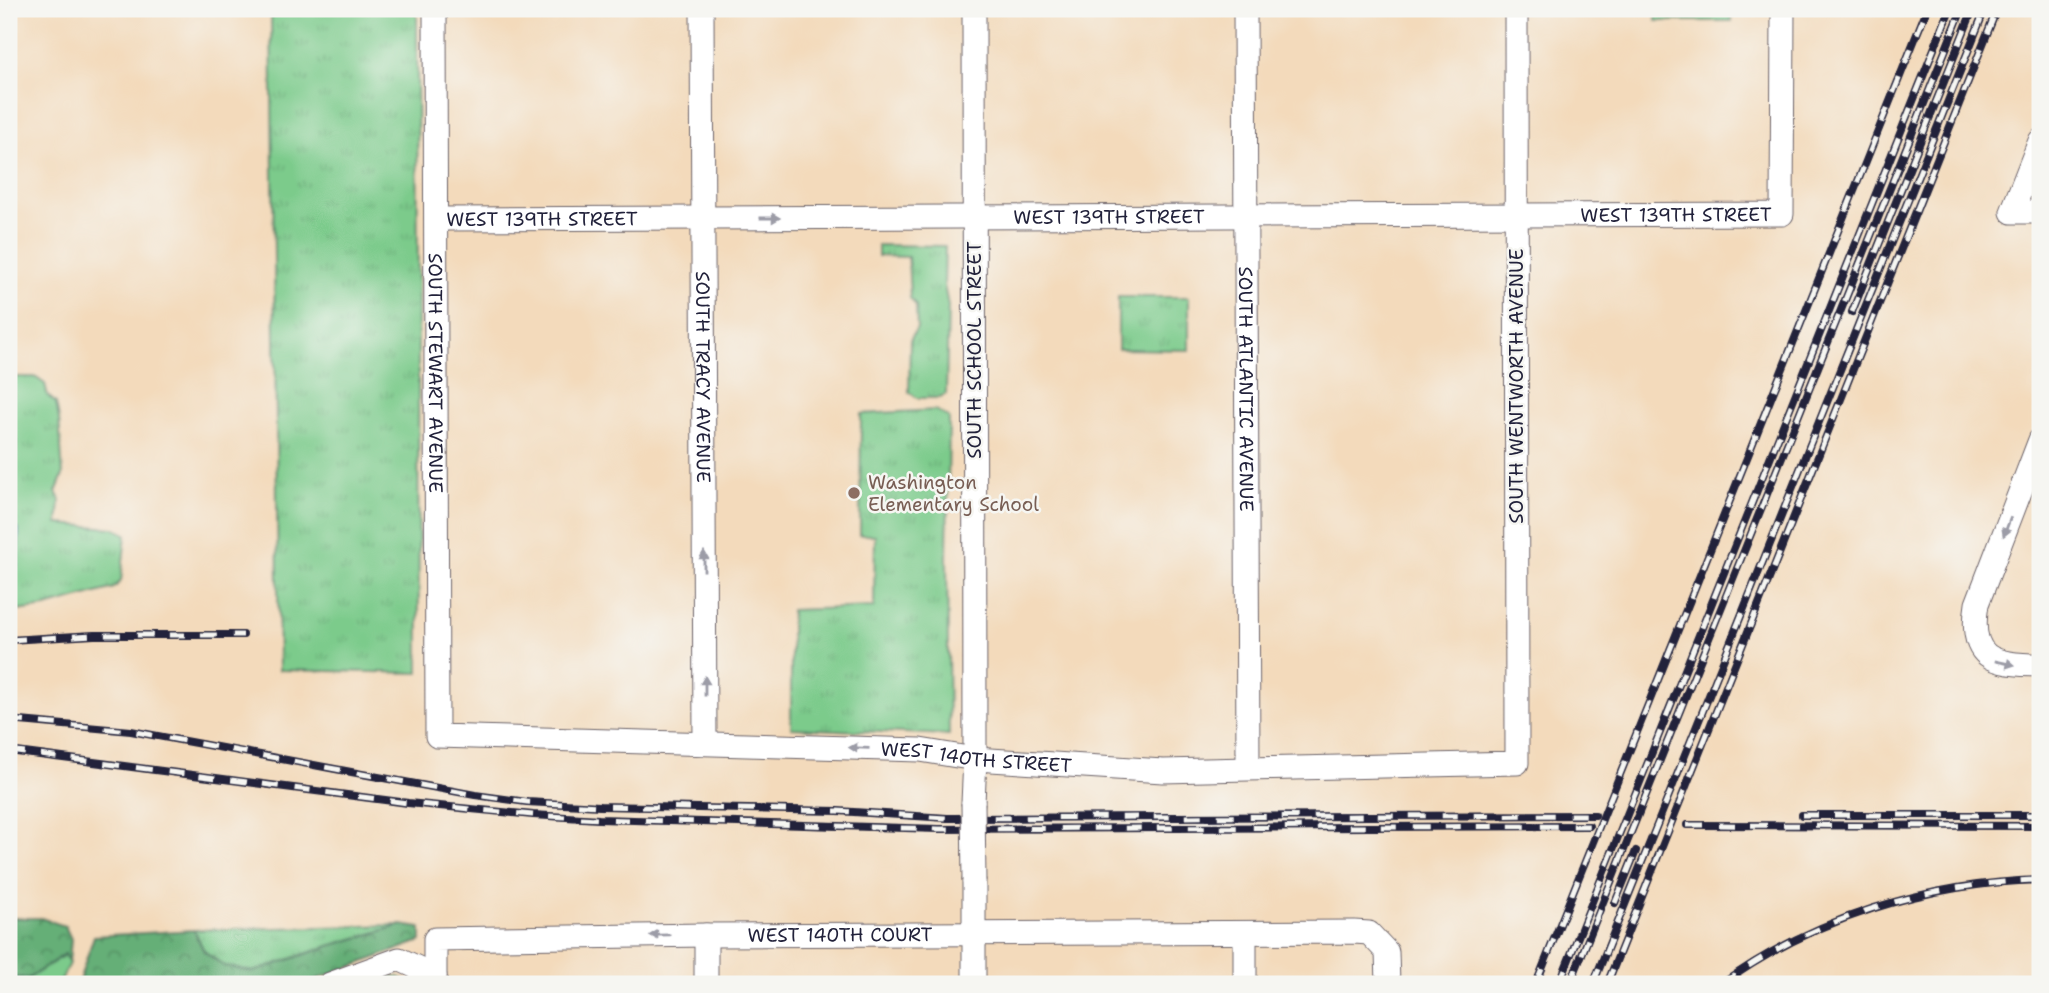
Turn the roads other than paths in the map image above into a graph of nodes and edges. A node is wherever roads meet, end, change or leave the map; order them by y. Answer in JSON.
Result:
{"nodes":[{"id":1,"x":435,"y":9,"type":"edge"},
{"id":2,"x":702,"y":9,"type":"edge"},
{"id":3,"x":974,"y":9,"type":"edge"},
{"id":4,"x":1245,"y":9,"type":"edge"},
{"id":5,"x":1516,"y":9,"type":"edge"},
{"id":6,"x":1783,"y":9,"type":"edge"},
{"id":7,"x":2040,"y":141,"type":"edge"},
{"id":8,"x":2040,"y":212,"type":"edge"},
{"id":9,"x":1245,"y":215,"type":"junction"},
{"id":10,"x":1515,"y":215,"type":"junction"},
{"id":11,"x":974,"y":217,"type":"junction"},
{"id":12,"x":437,"y":219,"type":"junction"},
{"id":13,"x":702,"y":219,"type":"junction"},
{"id":14,"x":2040,"y":440,"type":"edge"},
{"id":15,"x":2040,"y":665,"type":"edge"},
{"id":16,"x":437,"y":736,"type":"joint"},
{"id":17,"x":705,"y":743,"type":"junction"},
{"id":18,"x":975,"y":759,"type":"junction"},
{"id":19,"x":1517,"y":763,"type":"joint"},
{"id":20,"x":1248,"y":768,"type":"junction"},
{"id":21,"x":974,"y":934,"type":"junction"},
{"id":22,"x":1245,"y":934,"type":"junction"},
{"id":23,"x":706,"y":935,"type":"junction"},
{"id":24,"x":435,"y":980,"type":"edge"},
{"id":25,"x":330,"y":984,"type":"edge"},
{"id":26,"x":706,"y":984,"type":"edge"},
{"id":27,"x":974,"y":984,"type":"edge"},
{"id":28,"x":1245,"y":984,"type":"edge"},
{"id":29,"x":1388,"y":984,"type":"edge"}],
"edges":[{"from":1,"to":12,"type":"street","name":"SOUTH STEWART AVENUE"},
{"from":2,"to":13,"type":"street","name":"SOUTH TRACY AVENUE"},
{"from":3,"to":11,"type":"street","name":"SOUTH SCHOOL STREET"},
{"from":4,"to":9,"type":"street","name":"SOUTH ATLANTIC AVENUE"},
{"from":5,"to":10,"type":"street","name":"SOUTH WENTWORTH AVENUE"},
{"from":6,"to":10,"type":"street","name":"WEST 139TH STREET"},
{"from":7,"to":8,"type":"street"},
{"from":9,"to":10,"type":"street","name":"WEST 139TH STREET"},
{"from":9,"to":11,"type":"street","name":"WEST 139TH STREET"},
{"from":9,"to":20,"type":"street","name":"SOUTH ATLANTIC AVENUE"},
{"from":10,"to":19,"type":"street","name":"SOUTH WENTWORTH AVENUE"},
{"from":13,"to":11,"type":"street","name":"WEST 139TH STREET","one_way":true},
{"from":11,"to":18,"type":"street","name":"SOUTH SCHOOL STREET"},
{"from":12,"to":13,"type":"street","name":"WEST 139TH STREET"},
{"from":12,"to":16,"type":"street","name":"SOUTH STEWART AVENUE"},
{"from":17,"to":13,"type":"street","name":"SOUTH TRACY AVENUE","one_way":true},
{"from":14,"to":15,"type":"street","one_way":true},
{"from":16,"to":17,"type":"street","name":"WEST 140TH STREET"},
{"from":18,"to":17,"type":"street","name":"WEST 140TH STREET","one_way":true},
{"from":18,"to":20,"type":"street","name":"WEST 140TH STREET"},
{"from":18,"to":21,"type":"street","name":"SOUTH SCHOOL STREET","bridge":true},
{"from":19,"to":20,"type":"street","name":"WEST 140TH STREET"},
{"from":21,"to":22,"type":"street","name":"WEST 140TH COURT"},
{"from":21,"to":23,"type":"street","name":"WEST 140TH COURT"},
{"from":21,"to":27,"type":"street","name":"SOUTH SCHOOL STREET"},
{"from":22,"to":28,"type":"street"},
{"from":22,"to":29,"type":"street","name":"WEST 140TH COURT"},
{"from":23,"to":24,"type":"street","name":"WEST 140TH COURT","one_way":true},
{"from":23,"to":26,"type":"street"},
{"from":24,"to":25,"type":"street"}]}
